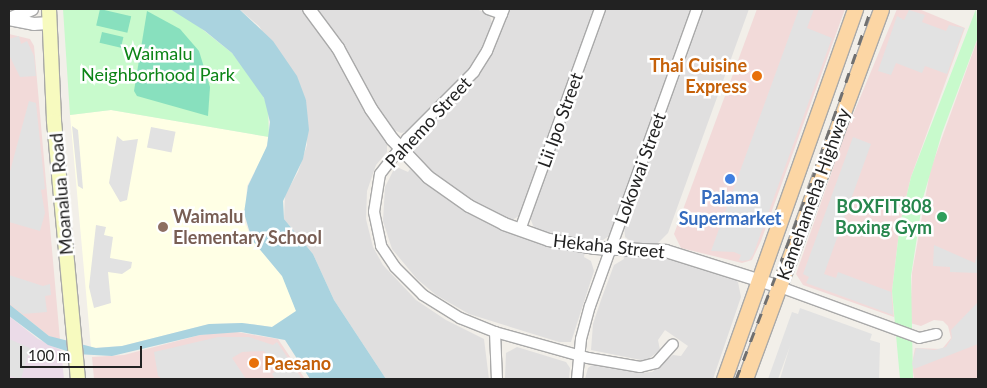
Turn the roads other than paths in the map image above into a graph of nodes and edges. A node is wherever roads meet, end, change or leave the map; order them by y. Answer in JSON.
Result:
{"nodes":[{"id":1,"x":32,"y":9,"type":"edge"},
{"id":2,"x":310,"y":9,"type":"edge"},
{"id":3,"x":488,"y":9,"type":"edge"},
{"id":4,"x":600,"y":9,"type":"edge"},
{"id":5,"x":698,"y":9,"type":"edge"},
{"id":6,"x":855,"y":9,"type":"edge"},
{"id":7,"x":881,"y":9,"type":"edge"},
{"id":8,"x":503,"y":11,"type":"edge"},
{"id":9,"x":49,"y":16,"type":"edge"},
{"id":10,"x":9,"y":19,"type":"edge"},
{"id":11,"x":400,"y":148,"type":"junction"},
{"id":12,"x":520,"y":230,"type":"junction"},
{"id":13,"x":611,"y":248,"type":"junction"},
{"id":14,"x":757,"y":279,"type":"junction"},
{"id":15,"x":780,"y":287,"type":"junction"},
{"id":16,"x":495,"y":332,"type":"junction"},
{"id":17,"x":937,"y":334,"type":"dead end"},
{"id":18,"x":673,"y":344,"type":"dead end"},
{"id":19,"x":579,"y":356,"type":"junction"},
{"id":20,"x":78,"y":379,"type":"edge"},
{"id":21,"x":497,"y":379,"type":"edge"},
{"id":22,"x":577,"y":379,"type":"edge"},
{"id":23,"x":724,"y":379,"type":"edge"},
{"id":24,"x":745,"y":379,"type":"edge"}],
"edges":[{"from":1,"to":10,"type":"street"},
{"from":2,"to":11,"type":"street","name":"Hekaha Street"},
{"from":3,"to":8,"type":"street"},
{"from":4,"to":12,"type":"street","name":"Lii Ipo Street"},
{"from":5,"to":13,"type":"street","name":"Lokowai Street"},
{"from":6,"to":14,"type":"main road","name":"Kamehameha Highway"},
{"from":7,"to":15,"type":"main road","name":"Kamehameha Highway"},
{"from":8,"to":11,"type":"street","name":"Pahemo Street"},
{"from":9,"to":10,"type":"street"},
{"from":9,"to":20,"type":"main road","name":"Moanalua Road"},
{"from":11,"to":12,"type":"street","name":"Hekaha Street"},
{"from":11,"to":16,"type":"street","name":"Pahemo Street"},
{"from":12,"to":13,"type":"street","name":"Hekaha Street"},
{"from":13,"to":14,"type":"street","name":"Hekaha Street"},
{"from":13,"to":19,"type":"street","name":"Lokowai Street"},
{"from":14,"to":15,"type":"street","name":"Hekaha Street"},
{"from":14,"to":23,"type":"main road","name":"Kamehameha Highway"},
{"from":15,"to":17,"type":"street","name":"Hekaha Street"},
{"from":15,"to":24,"type":"main road","name":"Kamehameha Highway"},
{"from":16,"to":19,"type":"street","name":"Pahemo Street"},
{"from":16,"to":21,"type":"street"},
{"from":18,"to":19,"type":"street","name":"Pahemo Street"},
{"from":19,"to":22,"type":"street","name":"Lokowai Street"}]}
